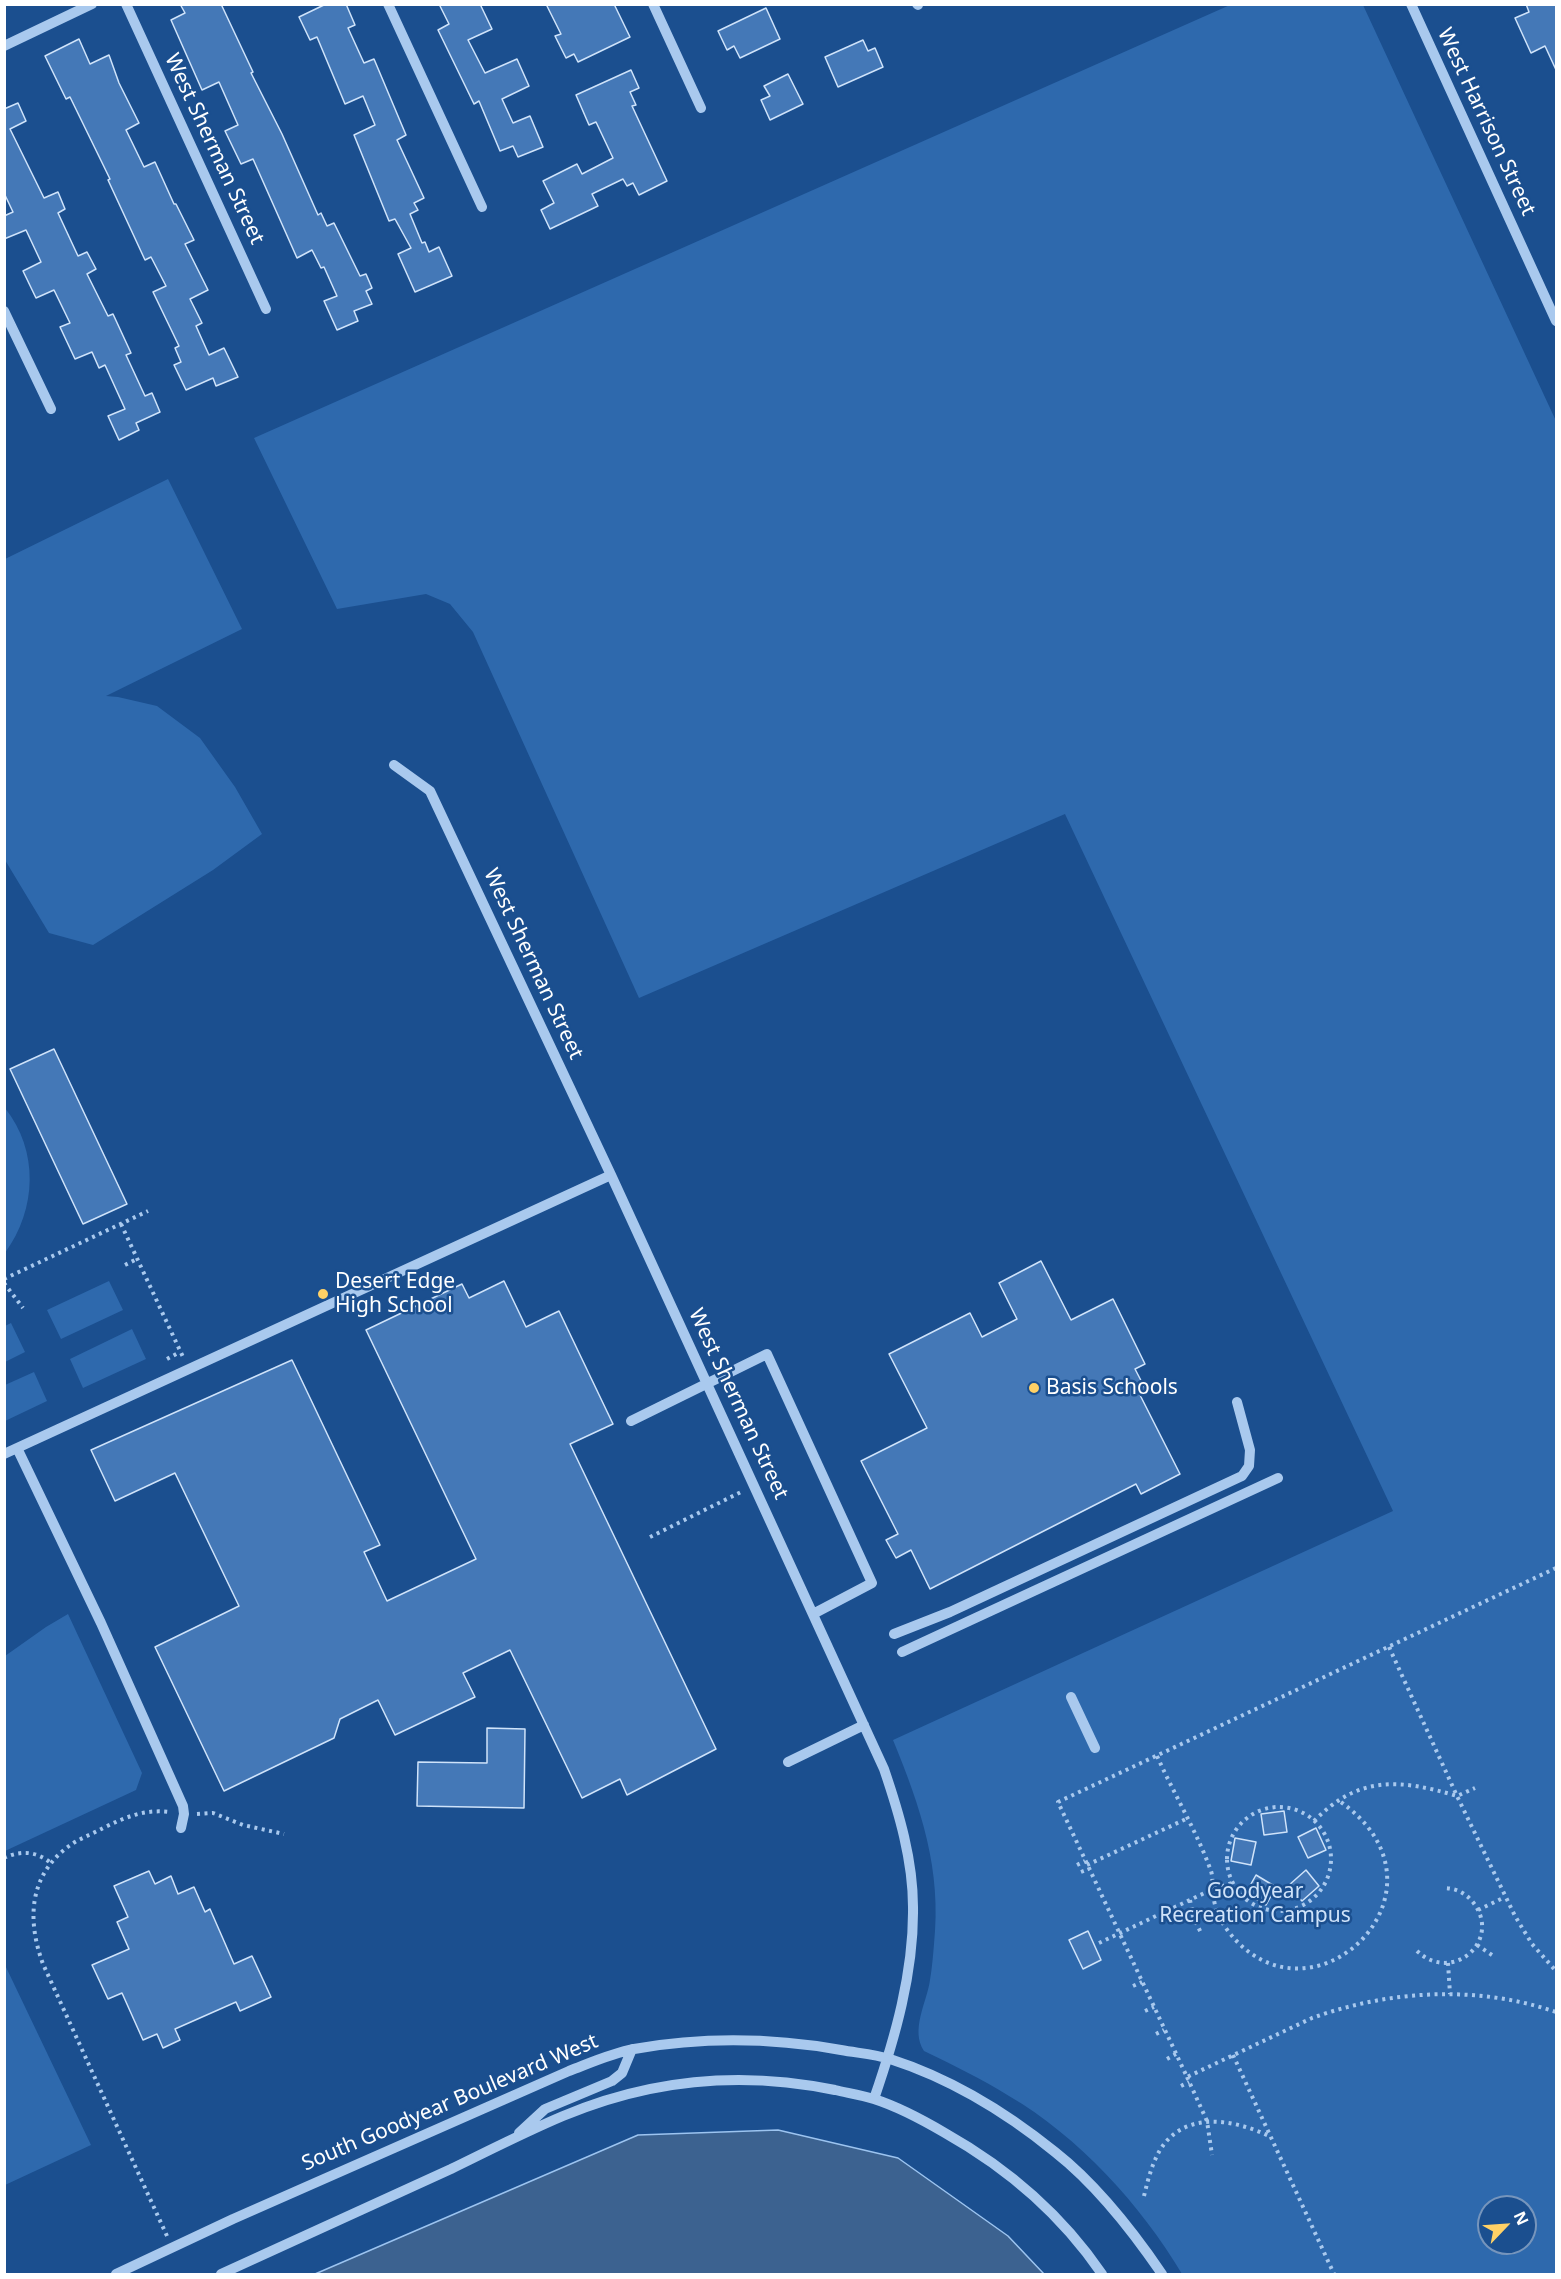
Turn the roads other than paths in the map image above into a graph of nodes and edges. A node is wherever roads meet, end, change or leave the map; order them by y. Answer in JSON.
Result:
{"nodes":[{"id":1,"x":92,"y":4,"type":"edge"},
{"id":2,"x":126,"y":4,"type":"edge"},
{"id":3,"x":388,"y":4,"type":"edge"},
{"id":4,"x":653,"y":4,"type":"edge"},
{"id":5,"x":1411,"y":4,"type":"edge"},
{"id":6,"x":4,"y":46,"type":"edge"},
{"id":7,"x":701,"y":108,"type":"dead end"},
{"id":8,"x":482,"y":207,"type":"dead end"},
{"id":9,"x":1557,"y":291,"type":"edge"},
{"id":10,"x":1545,"y":296,"type":"junction"},
{"id":11,"x":266,"y":309,"type":"dead end"},
{"id":12,"x":4,"y":311,"type":"edge"},
{"id":13,"x":1557,"y":321,"type":"edge"},
{"id":14,"x":51,"y":409,"type":"dead end"},
{"id":15,"x":394,"y":765,"type":"dead end"},
{"id":16,"x":611,"y":1175,"type":"junction"},
{"id":17,"x":707,"y":1383,"type":"junction"},
{"id":18,"x":1237,"y":1402,"type":"dead end"},
{"id":19,"x":631,"y":1420,"type":"dead end"},
{"id":20,"x":17,"y":1448,"type":"junction"},
{"id":21,"x":4,"y":1454,"type":"edge"},
{"id":22,"x":1278,"y":1478,"type":"dead end"},
{"id":23,"x":813,"y":1614,"type":"junction"},
{"id":24,"x":894,"y":1634,"type":"dead end"},
{"id":25,"x":902,"y":1652,"type":"dead end"},
{"id":26,"x":1071,"y":1697,"type":"dead end"},
{"id":27,"x":864,"y":1725,"type":"junction"},
{"id":28,"x":1095,"y":1748,"type":"dead end"},
{"id":29,"x":788,"y":1762,"type":"dead end"},
{"id":30,"x":181,"y":1828,"type":"dead end"},
{"id":31,"x":632,"y":2049,"type":"junction"},
{"id":32,"x":888,"y":2058,"type":"junction"},
{"id":33,"x":874,"y":2098,"type":"junction"},
{"id":34,"x":508,"y":2142,"type":"junction"},
{"id":35,"x":117,"y":2274,"type":"edge"},
{"id":36,"x":221,"y":2274,"type":"edge"},
{"id":37,"x":1102,"y":2274,"type":"edge"},
{"id":38,"x":1162,"y":2274,"type":"edge"}],
"edges":[{"from":1,"to":6,"type":"street"},
{"from":2,"to":11,"type":"street","name":"West Sherman Street"},
{"from":3,"to":8,"type":"street"},
{"from":4,"to":7,"type":"street"},
{"from":5,"to":10,"type":"street","name":"West Harrison Street"},
{"from":9,"to":10,"type":"street"},
{"from":10,"to":13,"type":"street","name":"West Harrison Street"},
{"from":12,"to":14,"type":"street"},
{"from":15,"to":16,"type":"street","name":"West Sherman Street"},
{"from":16,"to":17,"type":"street","name":"West Sherman Street"},
{"from":16,"to":20,"type":"street"},
{"from":17,"to":19,"type":"street"},
{"from":17,"to":23,"type":"street","name":"West Sherman Street"},
{"from":17,"to":23,"type":"street"},
{"from":18,"to":24,"type":"street"},
{"from":20,"to":21,"type":"street"},
{"from":20,"to":30,"type":"street"},
{"from":22,"to":25,"type":"street"},
{"from":23,"to":27,"type":"street","name":"West Sherman Street"},
{"from":26,"to":28,"type":"street"},
{"from":27,"to":29,"type":"street"},
{"from":27,"to":32,"type":"street","name":"West Sherman Street"},
{"from":31,"to":32,"type":"street","name":"South Goodyear Boulevard West"},
{"from":31,"to":34,"type":"street"},
{"from":31,"to":35,"type":"street","name":"South Goodyear Boulevard West"},
{"from":32,"to":33,"type":"street","name":"West Sherman Street"},
{"from":32,"to":38,"type":"street","name":"South Goodyear Boulevard West"},
{"from":33,"to":34,"type":"street"},
{"from":33,"to":37,"type":"street"},
{"from":34,"to":36,"type":"street"}]}
